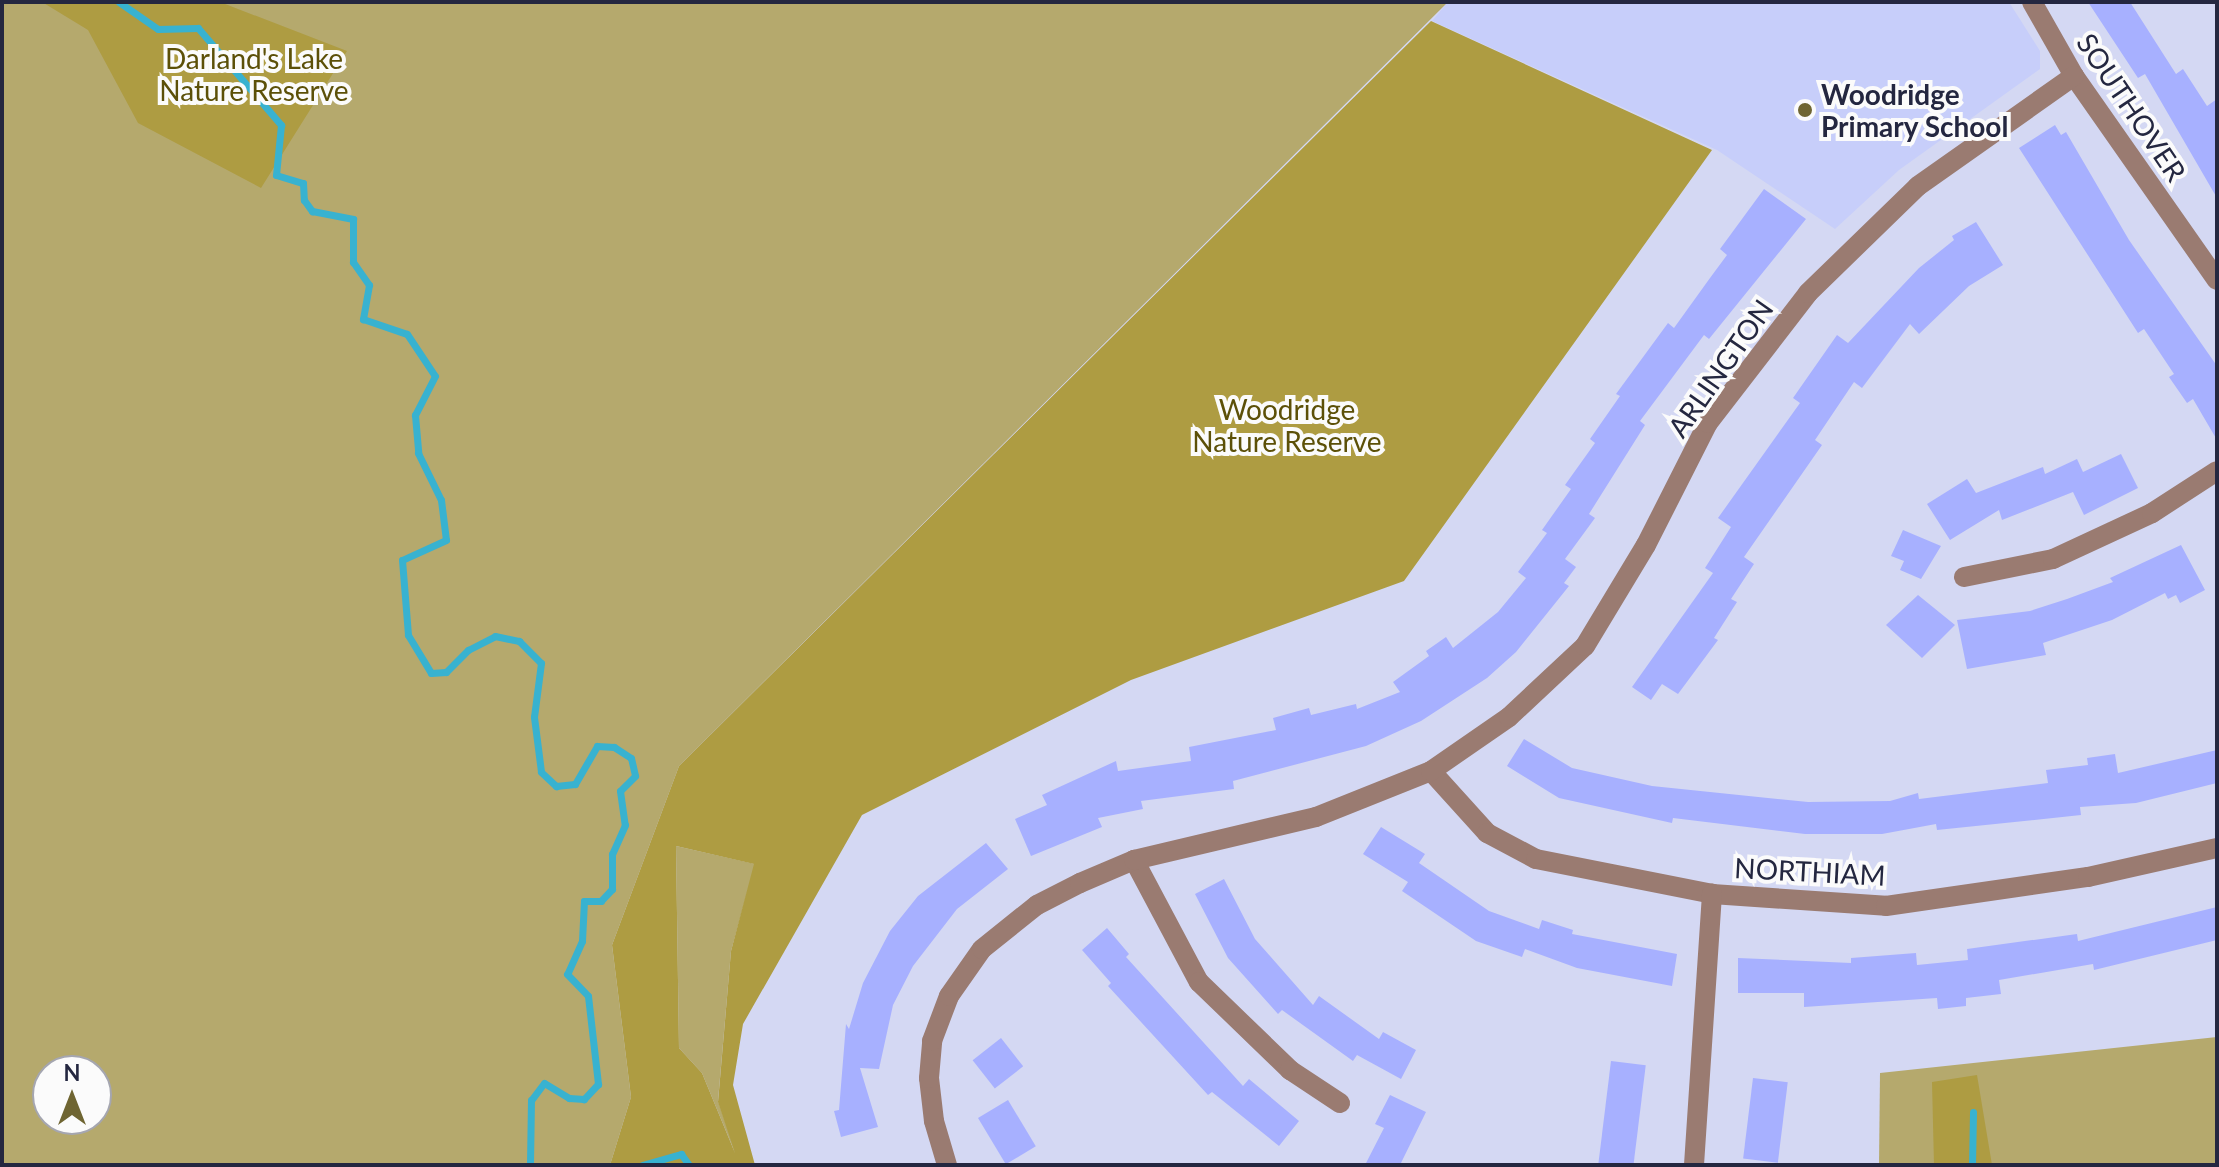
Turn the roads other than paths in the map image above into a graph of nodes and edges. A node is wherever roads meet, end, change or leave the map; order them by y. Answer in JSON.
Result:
{"nodes":[{"id":1,"x":2032,"y":2,"type":"edge"},
{"id":2,"x":2074,"y":76,"type":"junction"},
{"id":3,"x":2217,"y":280,"type":"edge"},
{"id":4,"x":2217,"y":471,"type":"edge"},
{"id":5,"x":1964,"y":577,"type":"dead end"},
{"id":6,"x":1431,"y":771,"type":"junction"},
{"id":7,"x":2217,"y":848,"type":"edge"},
{"id":8,"x":1134,"y":860,"type":"junction"},
{"id":9,"x":1712,"y":894,"type":"junction"},
{"id":10,"x":1340,"y":1103,"type":"dead end"},
{"id":11,"x":947,"y":1165,"type":"edge"},
{"id":12,"x":1694,"y":1165,"type":"edge"}],
"edges":[{"from":1,"to":2,"type":"street","name":"SOUTHOVER"},
{"from":2,"to":3,"type":"street","name":"SOUTHOVER"},
{"from":2,"to":6,"type":"street","name":"ARLINGTON"},
{"from":4,"to":5,"type":"street"},
{"from":6,"to":8,"type":"street","name":"ARLINGTON"},
{"from":6,"to":9,"type":"street","name":"NORTHIAM"},
{"from":7,"to":9,"type":"street","name":"NORTHIAM"},
{"from":8,"to":10,"type":"street"},
{"from":8,"to":11,"type":"street","name":"ARLINGTON"},
{"from":9,"to":12,"type":"street"}]}
